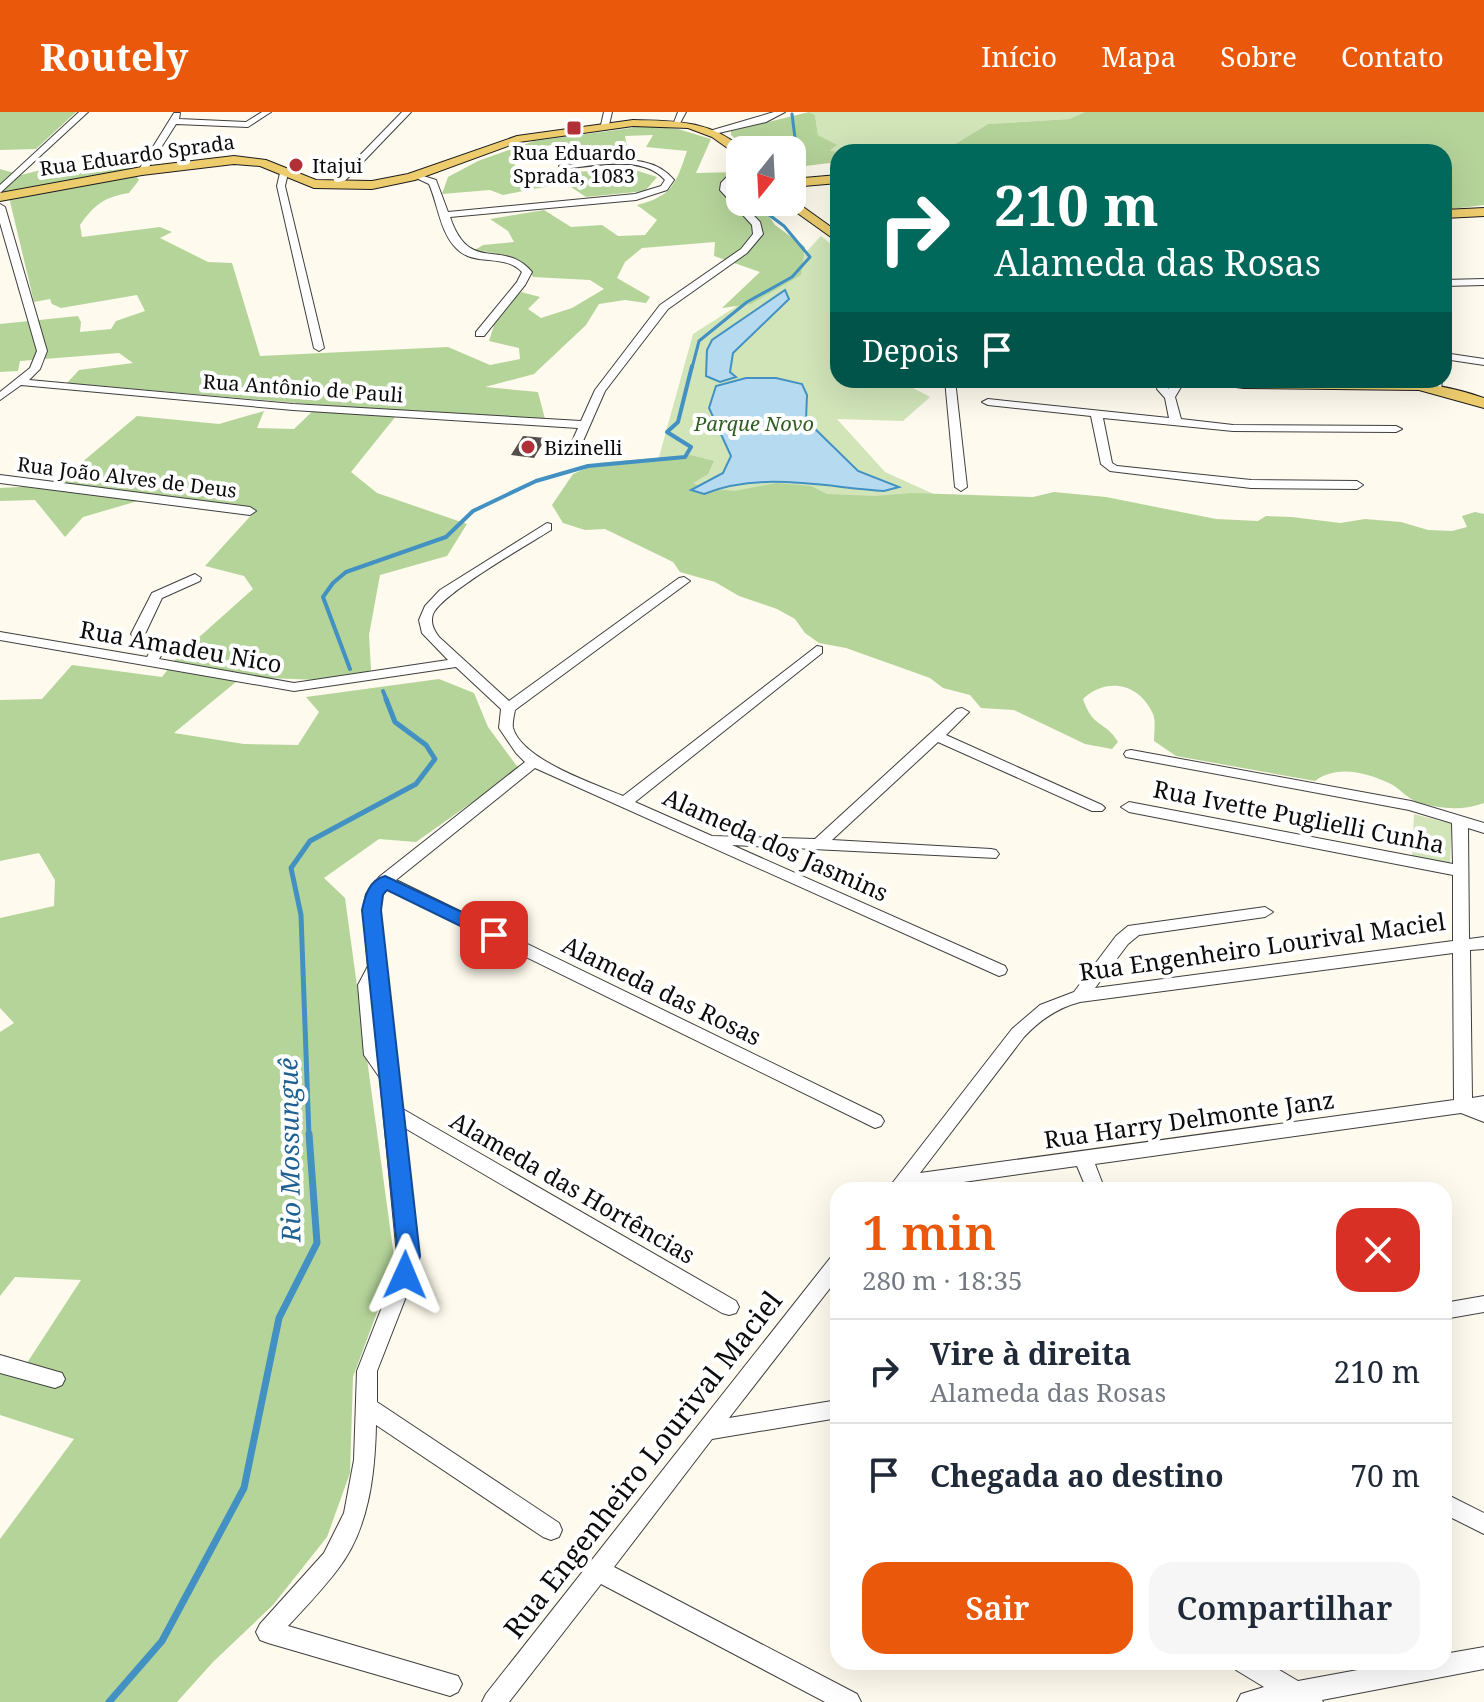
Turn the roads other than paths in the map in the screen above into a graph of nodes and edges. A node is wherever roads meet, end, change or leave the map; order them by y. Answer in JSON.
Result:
{"nodes":[{"id":1,"x":84,"y":112,"type":"edge"},
{"id":2,"x":180,"y":112,"type":"edge"},
{"id":3,"x":267,"y":112,"type":"edge"},
{"id":4,"x":407,"y":112,"type":"edge"},
{"id":5,"x":608,"y":112,"type":"edge"},
{"id":6,"x":781,"y":112,"type":"edge"},
{"id":7,"x":679,"y":117,"type":"edge"},
{"id":8,"x":172,"y":121,"type":"junction"},
{"id":9,"x":605,"y":125,"type":"junction"},
{"id":10,"x":710,"y":132,"type":"junction"},
{"id":11,"x":726,"y":142,"type":"edge"},
{"id":12,"x":448,"y":164,"type":"junction"},
{"id":13,"x":563,"y":166,"type":"dead end"},
{"id":14,"x":142,"y":171,"type":"junction"},
{"id":15,"x":284,"y":173,"type":"junction"},
{"id":16,"x":417,"y":175,"type":"junction"},
{"id":17,"x":830,"y":180,"type":"edge"},
{"id":18,"x":806,"y":182,"type":"edge"},
{"id":19,"x":335,"y":186,"type":"junction"},
{"id":20,"x":436,"y":188,"type":"junction"},
{"id":21,"x":0,"y":190,"type":"edge"},
{"id":22,"x":0,"y":197,"type":"edge"},
{"id":23,"x":0,"y":207,"type":"edge"},
{"id":24,"x":1484,"y":212,"type":"edge"},
{"id":25,"x":1452,"y":214,"type":"edge"},
{"id":26,"x":446,"y":215,"type":"junction"},
{"id":27,"x":806,"y":215,"type":"edge"},
{"id":28,"x":749,"y":216,"type":"edge"},
{"id":29,"x":830,"y":232,"type":"edge"},
{"id":30,"x":1484,"y":282,"type":"edge"},
{"id":31,"x":1452,"y":283,"type":"edge"},
{"id":32,"x":480,"y":334,"type":"dead end"},
{"id":33,"x":319,"y":348,"type":"dead end"},
{"id":34,"x":1452,"y":357,"type":"edge"},
{"id":35,"x":1484,"y":362,"type":"edge"},
{"id":36,"x":20,"y":382,"type":"junction"},
{"id":37,"x":951,"y":388,"type":"edge"},
{"id":38,"x":1162,"y":388,"type":"edge"},
{"id":39,"x":1174,"y":388,"type":"edge"},
{"id":40,"x":1444,"y":388,"type":"edge"},
{"id":41,"x":0,"y":397,"type":"edge"},
{"id":42,"x":1170,"y":397,"type":"junction"},
{"id":43,"x":988,"y":402,"type":"dead end"},
{"id":44,"x":1484,"y":403,"type":"edge"},
{"id":45,"x":1096,"y":413,"type":"junction"},
{"id":46,"x":1176,"y":422,"type":"junction"},
{"id":47,"x":583,"y":425,"type":"junction"},
{"id":48,"x":1396,"y":429,"type":"dead end"},
{"id":49,"x":572,"y":455,"type":"dead end"},
{"id":50,"x":0,"y":479,"type":"edge"},
{"id":51,"x":1357,"y":485,"type":"dead end"},
{"id":52,"x":961,"y":487,"type":"dead end"},
{"id":53,"x":250,"y":511,"type":"dead end"},
{"id":54,"x":547,"y":527,"type":"dead end"},
{"id":55,"x":195,"y":578,"type":"dead end"},
{"id":56,"x":684,"y":581,"type":"dead end"},
{"id":57,"x":0,"y":636,"type":"edge"},
{"id":58,"x":817,"y":650,"type":"dead end"},
{"id":59,"x":150,"y":663,"type":"junction"},
{"id":60,"x":462,"y":667,"type":"junction"},
{"id":61,"x":508,"y":708,"type":"junction"},
{"id":62,"x":962,"y":712,"type":"dead end"},
{"id":63,"x":936,"y":736,"type":"junction"},
{"id":64,"x":1131,"y":754,"type":"dead end"},
{"id":65,"x":534,"y":762,"type":"junction"},
{"id":66,"x":624,"y":803,"type":"junction"},
{"id":67,"x":1129,"y":807,"type":"dead end"},
{"id":68,"x":1097,"y":808,"type":"dead end"},
{"id":69,"x":1460,"y":820,"type":"junction"},
{"id":70,"x":1484,"y":828,"type":"edge"},
{"id":71,"x":705,"y":839,"type":"junction"},
{"id":72,"x":818,"y":845,"type":"junction"},
{"id":73,"x":991,"y":854,"type":"dead end"},
{"id":74,"x":1460,"y":871,"type":"junction"},
{"id":75,"x":385,"y":881,"type":"junction"},
{"id":76,"x":1265,"y":912,"type":"dead end"},
{"id":77,"x":1484,"y":943,"type":"edge"},
{"id":78,"x":1462,"y":946,"type":"junction"},
{"id":79,"x":999,"y":970,"type":"dead end"},
{"id":80,"x":1080,"y":996,"type":"junction"},
{"id":81,"x":1484,"y":1103,"type":"edge"},
{"id":82,"x":1463,"y":1106,"type":"junction"},
{"id":83,"x":392,"y":1112,"type":"junction"},
{"id":84,"x":1484,"y":1115,"type":"edge"},
{"id":85,"x":875,"y":1121,"type":"dead end"},
{"id":86,"x":1083,"y":1158,"type":"junction"},
{"id":87,"x":902,"y":1182,"type":"edge"},
{"id":88,"x":930,"y":1182,"type":"edge"},
{"id":89,"x":1093,"y":1182,"type":"edge"},
{"id":90,"x":830,"y":1273,"type":"edge"},
{"id":91,"x":1484,"y":1304,"type":"edge"},
{"id":92,"x":729,"y":1307,"type":"dead end"},
{"id":93,"x":1452,"y":1310,"type":"edge"},
{"id":94,"x":0,"y":1364,"type":"edge"},
{"id":95,"x":55,"y":1379,"type":"dead end"},
{"id":96,"x":365,"y":1406,"type":"junction"},
{"id":97,"x":830,"y":1413,"type":"edge"},
{"id":98,"x":707,"y":1431,"type":"junction"},
{"id":99,"x":1452,"y":1507,"type":"edge"},
{"id":100,"x":1484,"y":1524,"type":"edge"},
{"id":101,"x":551,"y":1530,"type":"dead end"},
{"id":102,"x":597,"y":1570,"type":"junction"},
{"id":103,"x":1484,"y":1658,"type":"edge"},
{"id":104,"x":1452,"y":1665,"type":"edge"},
{"id":105,"x":1257,"y":1670,"type":"edge"},
{"id":106,"x":1430,"y":1670,"type":"edge"},
{"id":107,"x":450,"y":1684,"type":"dead end"},
{"id":108,"x":1304,"y":1698,"type":"edge"},
{"id":109,"x":494,"y":1702,"type":"edge"},
{"id":110,"x":849,"y":1702,"type":"edge"},
{"id":111,"x":1249,"y":1702,"type":"edge"}],
"edges":[{"from":1,"to":21,"type":"street"},
{"from":2,"to":8,"type":"street"},
{"from":3,"to":8,"type":"street"},
{"from":4,"to":19,"type":"street"},
{"from":5,"to":9,"type":"street"},
{"from":6,"to":10,"type":"street"},
{"from":7,"to":9,"type":"main road","name":"Rua Eduardo Sprada"},
{"from":7,"to":10,"type":"main road","name":"Rua Eduardo Sprada"},
{"from":8,"to":14,"type":"street"},
{"from":9,"to":12,"type":"main road","name":"Rua Eduardo Sprada"},
{"from":10,"to":11,"type":"main road","name":"Rua Eduardo Sprada"},
{"from":12,"to":16,"type":"main road","name":"Rua Eduardo Sprada"},
{"from":12,"to":20,"type":"street"},
{"from":13,"to":26,"type":"street"},
{"from":14,"to":15,"type":"main road","name":"Rua Eduardo Sprada"},
{"from":14,"to":22,"type":"main road","name":"Rua Eduardo Sprada"},
{"from":15,"to":19,"type":"main road","name":"Rua Eduardo Sprada"},
{"from":15,"to":33,"type":"street"},
{"from":16,"to":19,"type":"main road","name":"Rua Eduardo Sprada"},
{"from":16,"to":20,"type":"street"},
{"from":17,"to":18,"type":"main road"},
{"from":20,"to":26,"type":"street"},
{"from":23,"to":36,"type":"street"},
{"from":24,"to":25,"type":"main road"},
{"from":26,"to":32,"type":"street"},
{"from":27,"to":29,"type":"main road"},
{"from":28,"to":47,"type":"street"},
{"from":30,"to":31,"type":"street"},
{"from":34,"to":35,"type":"street"},
{"from":36,"to":41,"type":"street"},
{"from":36,"to":47,"type":"street","name":"Rua Antônio de Pauli"},
{"from":37,"to":52,"type":"street"},
{"from":38,"to":42,"type":"street"},
{"from":39,"to":42,"type":"street"},
{"from":40,"to":44,"type":"main road"},
{"from":42,"to":46,"type":"street"},
{"from":43,"to":45,"type":"street"},
{"from":45,"to":46,"type":"street"},
{"from":45,"to":51,"type":"street"},
{"from":46,"to":48,"type":"street"},
{"from":47,"to":49,"type":"street"},
{"from":50,"to":53,"type":"street","name":"Rua João Alves de Deus"},
{"from":54,"to":60,"type":"street"},
{"from":55,"to":59,"type":"street"},
{"from":56,"to":61,"type":"street"},
{"from":57,"to":59,"type":"street","name":"Rua Amadeu Nico"},
{"from":58,"to":66,"type":"street"},
{"from":59,"to":60,"type":"street","name":"Rua Amadeu Nico"},
{"from":60,"to":61,"type":"street"},
{"from":61,"to":65,"type":"street"},
{"from":62,"to":63,"type":"street"},
{"from":63,"to":68,"type":"street"},
{"from":63,"to":72,"type":"street"},
{"from":64,"to":69,"type":"street"},
{"from":65,"to":66,"type":"street","name":"Alameda dos Jasmins"},
{"from":65,"to":75,"type":"street"},
{"from":66,"to":71,"type":"street","name":"Alameda dos Jasmins"},
{"from":67,"to":74,"type":"street","name":"Rua Ivette Puglielli Cunha"},
{"from":69,"to":70,"type":"street"},
{"from":69,"to":74,"type":"street"},
{"from":71,"to":72,"type":"street"},
{"from":71,"to":79,"type":"street","name":"Alameda dos Jasmins"},
{"from":72,"to":73,"type":"street"},
{"from":74,"to":78,"type":"street"},
{"from":75,"to":83,"type":"street"},
{"from":75,"to":85,"type":"street","name":"Alameda das Rosas"},
{"from":76,"to":80,"type":"street"},
{"from":77,"to":78,"type":"street","name":"Rua Engenheiro Lourival Maciel"},
{"from":78,"to":80,"type":"street","name":"Rua Engenheiro Lourival Maciel"},
{"from":78,"to":82,"type":"street"},
{"from":80,"to":87,"type":"street","name":"Rua Engenheiro Lourival Maciel"},
{"from":81,"to":82,"type":"street","name":"Rua Harry Delmonte Janz"},
{"from":82,"to":84,"type":"street"},
{"from":82,"to":86,"type":"street","name":"Rua Harry Delmonte Janz"},
{"from":83,"to":92,"type":"street","name":"Alameda das Hortências"},
{"from":83,"to":96,"type":"street"},
{"from":86,"to":88,"type":"street","name":"Rua Harry Delmonte Janz"},
{"from":86,"to":89,"type":"street"},
{"from":90,"to":98,"type":"street","name":"Rua Engenheiro Lourival Maciel"},
{"from":91,"to":93,"type":"street"},
{"from":94,"to":95,"type":"street"},
{"from":96,"to":101,"type":"street"},
{"from":96,"to":107,"type":"street"},
{"from":97,"to":98,"type":"street"},
{"from":98,"to":102,"type":"street","name":"Rua Engenheiro Lourival Maciel"},
{"from":99,"to":100,"type":"street"},
{"from":102,"to":109,"type":"street","name":"Rua Engenheiro Lourival Maciel"},
{"from":102,"to":110,"type":"street"},
{"from":103,"to":104,"type":"street"},
{"from":105,"to":108,"type":"street"},
{"from":106,"to":108,"type":"street"},
{"from":108,"to":111,"type":"street"}]}
